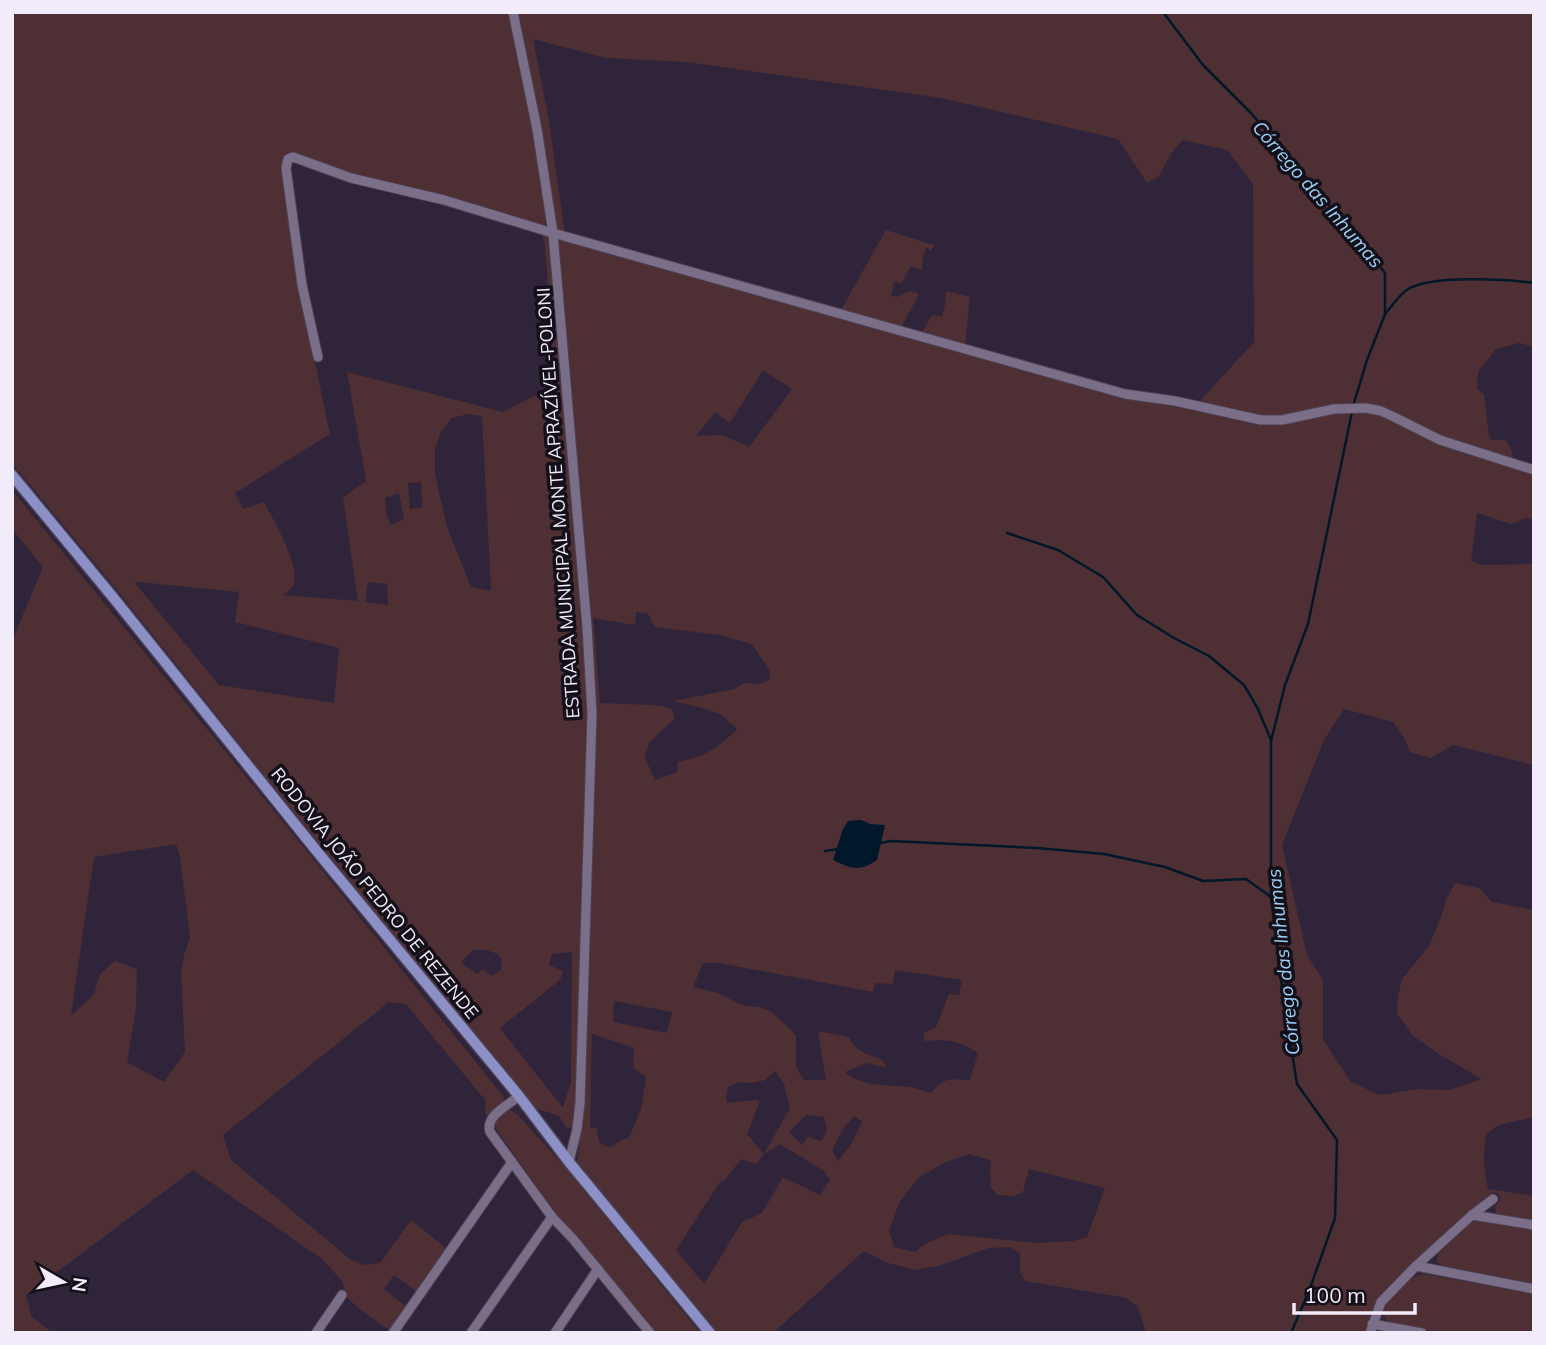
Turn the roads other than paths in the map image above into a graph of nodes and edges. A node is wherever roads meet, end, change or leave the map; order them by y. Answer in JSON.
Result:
{"nodes":[{"id":1,"x":513,"y":12,"type":"edge"},
{"id":2,"x":553,"y":233,"type":"junction"},
{"id":3,"x":318,"y":357,"type":"dead end"},
{"id":4,"x":1534,"y":470,"type":"edge"},
{"id":5,"x":12,"y":475,"type":"edge"},
{"id":6,"x":519,"y":1096,"type":"junction"},
{"id":7,"x":512,"y":1162,"type":"junction"},
{"id":8,"x":569,"y":1162,"type":"junction"},
{"id":9,"x":1493,"y":1199,"type":"dead end"},
{"id":10,"x":1472,"y":1215,"type":"junction"},
{"id":11,"x":552,"y":1217,"type":"junction"},
{"id":12,"x":1534,"y":1226,"type":"edge"},
{"id":13,"x":1416,"y":1266,"type":"junction"},
{"id":14,"x":598,"y":1269,"type":"junction"},
{"id":15,"x":1534,"y":1289,"type":"edge"},
{"id":16,"x":342,"y":1296,"type":"dead end"},
{"id":17,"x":1371,"y":1329,"type":"edge"},
{"id":18,"x":316,"y":1333,"type":"edge"},
{"id":19,"x":393,"y":1333,"type":"edge"},
{"id":20,"x":471,"y":1333,"type":"edge"},
{"id":21,"x":555,"y":1333,"type":"edge"},
{"id":22,"x":650,"y":1333,"type":"edge"},
{"id":23,"x":710,"y":1333,"type":"edge"},
{"id":24,"x":1422,"y":1333,"type":"edge"}],
"edges":[{"from":1,"to":2,"type":"street","name":"ESTRADA MUNICIPAL MONTE APRAZÍVEL-POLONI"},
{"from":2,"to":3,"type":"street"},
{"from":2,"to":4,"type":"street"},
{"from":2,"to":8,"type":"street","name":"ESTRADA MUNICIPAL MONTE APRAZÍVEL-POLONI"},
{"from":5,"to":6,"type":"main road","name":"RODOVIA JOÃO PEDRO DE REZENDE"},
{"from":6,"to":7,"type":"street"},
{"from":6,"to":8,"type":"main road","name":"RODOVIA JOÃO PEDRO DE REZENDE"},
{"from":7,"to":11,"type":"street"},
{"from":7,"to":19,"type":"street"},
{"from":8,"to":23,"type":"main road","name":"RODOVIA JOÃO PEDRO DE REZENDE"},
{"from":9,"to":10,"type":"street"},
{"from":10,"to":12,"type":"street"},
{"from":10,"to":13,"type":"street"},
{"from":11,"to":14,"type":"street"},
{"from":11,"to":20,"type":"street"},
{"from":13,"to":15,"type":"street"},
{"from":13,"to":17,"type":"street"},
{"from":14,"to":21,"type":"street"},
{"from":14,"to":22,"type":"street"},
{"from":16,"to":18,"type":"street"},
{"from":17,"to":24,"type":"street"}]}
